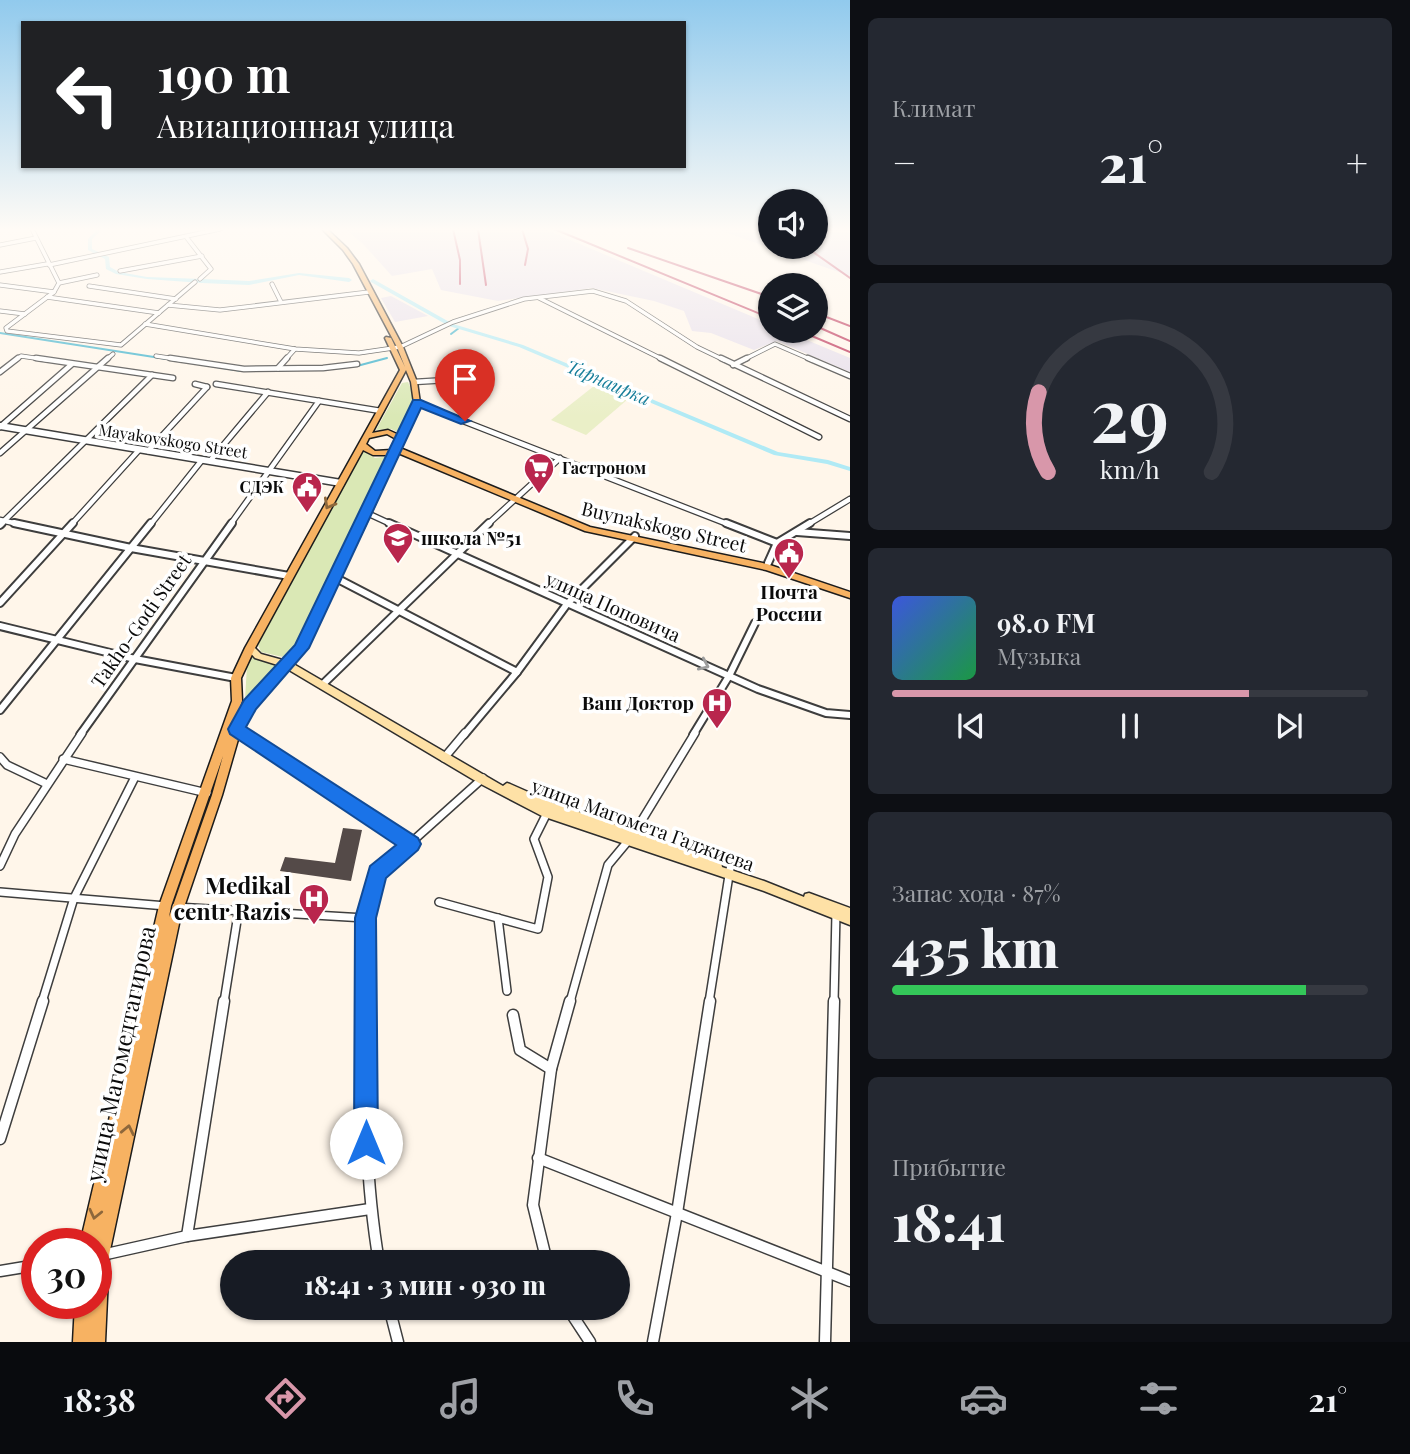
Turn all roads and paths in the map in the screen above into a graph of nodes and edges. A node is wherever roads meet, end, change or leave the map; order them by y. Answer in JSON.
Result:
{"nodes":[{"id":1,"x":54,"y":292,"type":"edge"},
{"id":2,"x":127,"y":292,"type":"edge"},
{"id":3,"x":185,"y":292,"type":"edge"},
{"id":4,"x":276,"y":292,"type":"edge"},
{"id":5,"x":580,"y":292,"type":"edge"},
{"id":6,"x":598,"y":292,"type":"edge"},
{"id":7,"x":366,"y":293,"type":"joint"},
{"id":8,"x":47,"y":297,"type":"junction"},
{"id":9,"x":537,"y":297,"type":"junction"},
{"id":10,"x":176,"y":299,"type":"junction"},
{"id":11,"x":281,"y":302,"type":"junction"},
{"id":12,"x":100,"y":304,"type":"junction"},
{"id":13,"x":168,"y":305,"type":"junction"},
{"id":14,"x":0,"y":311,"type":"edge"},
{"id":15,"x":92,"y":311,"type":"dead end"},
{"id":16,"x":159,"y":313,"type":"junction"},
{"id":17,"x":25,"y":314,"type":"junction"},
{"id":18,"x":145,"y":324,"type":"junction"},
{"id":19,"x":397,"y":347,"type":"junction"},
{"id":20,"x":295,"y":349,"type":"junction"},
{"id":21,"x":113,"y":354,"type":"dead end"},
{"id":22,"x":156,"y":356,"type":"dead end"},
{"id":23,"x":72,"y":364,"type":"junction"},
{"id":24,"x":357,"y":364,"type":"dead end"},
{"id":25,"x":733,"y":365,"type":"junction"},
{"id":26,"x":97,"y":368,"type":"junction"},
{"id":27,"x":278,"y":368,"type":"junction"},
{"id":28,"x":406,"y":370,"type":"junction"},
{"id":29,"x":0,"y":372,"type":"edge"},
{"id":30,"x":152,"y":376,"type":"junction"},
{"id":31,"x":850,"y":376,"type":"edge"},
{"id":32,"x":173,"y":379,"type":"dead end"},
{"id":33,"x":414,"y":382,"type":"junction"},
{"id":34,"x":195,"y":384,"type":"dead end"},
{"id":35,"x":216,"y":384,"type":"dead end"},
{"id":36,"x":268,"y":393,"type":"junction"},
{"id":37,"x":474,"y":393,"type":"dead end"},
{"id":38,"x":319,"y":401,"type":"junction"},
{"id":39,"x":417,"y":403,"type":"junction"},
{"id":40,"x":381,"y":411,"type":"junction"},
{"id":41,"x":850,"y":419,"type":"edge"},
{"id":42,"x":0,"y":427,"type":"edge"},
{"id":43,"x":26,"y":431,"type":"junction"},
{"id":44,"x":819,"y":437,"type":"dead end"},
{"id":45,"x":86,"y":441,"type":"junction"},
{"id":46,"x":365,"y":441,"type":"junction"},
{"id":47,"x":398,"y":447,"type":"junction"},
{"id":48,"x":139,"y":450,"type":"junction"},
{"id":49,"x":148,"y":451,"type":"junction"},
{"id":50,"x":0,"y":453,"type":"edge"},
{"id":51,"x":559,"y":458,"type":"junction"},
{"id":52,"x":202,"y":460,"type":"junction"},
{"id":53,"x":210,"y":461,"type":"junction"},
{"id":54,"x":270,"y":472,"type":"junction"},
{"id":55,"x":341,"y":483,"type":"junction"},
{"id":56,"x":516,"y":497,"type":"junction"},
{"id":57,"x":850,"y":499,"type":"edge"},
{"id":58,"x":367,"y":513,"type":"junction"},
{"id":59,"x":1,"y":522,"type":"edge"},
{"id":60,"x":797,"y":532,"type":"junction"},
{"id":61,"x":64,"y":534,"type":"junction"},
{"id":62,"x":850,"y":536,"type":"edge"},
{"id":63,"x":633,"y":538,"type":"junction"},
{"id":64,"x":777,"y":543,"type":"junction"},
{"id":65,"x":131,"y":548,"type":"junction"},
{"id":66,"x":459,"y":555,"type":"junction"},
{"id":67,"x":203,"y":561,"type":"junction"},
{"id":68,"x":768,"y":563,"type":"junction"},
{"id":69,"x":289,"y":576,"type":"junction"},
{"id":70,"x":336,"y":578,"type":"junction"},
{"id":71,"x":850,"y":592,"type":"edge"},
{"id":72,"x":0,"y":603,"type":"edge"},
{"id":73,"x":568,"y":604,"type":"junction"},
{"id":74,"x":401,"y":612,"type":"junction"},
{"id":75,"x":755,"y":623,"type":"dead end"},
{"id":76,"x":0,"y":626,"type":"edge"},
{"id":77,"x":56,"y":640,"type":"junction"},
{"id":78,"x":250,"y":648,"type":"junction"},
{"id":79,"x":135,"y":659,"type":"junction"},
{"id":80,"x":289,"y":663,"type":"junction"},
{"id":81,"x":517,"y":672,"type":"junction"},
{"id":82,"x":729,"y":676,"type":"junction"},
{"id":83,"x":236,"y":678,"type":"junction"},
{"id":84,"x":324,"y":684,"type":"junction"},
{"id":85,"x":0,"y":710,"type":"edge"},
{"id":86,"x":850,"y":715,"type":"edge"},
{"id":87,"x":236,"y":729,"type":"junction"},
{"id":88,"x":445,"y":756,"type":"junction"},
{"id":89,"x":0,"y":757,"type":"edge"},
{"id":90,"x":62,"y":760,"type":"junction"},
{"id":91,"x":135,"y":777,"type":"junction"},
{"id":92,"x":483,"y":778,"type":"junction"},
{"id":93,"x":47,"y":784,"type":"junction"},
{"id":94,"x":211,"y":794,"type":"junction"},
{"id":95,"x":548,"y":810,"type":"junction"},
{"id":96,"x":630,"y":839,"type":"junction"},
{"id":97,"x":411,"y":844,"type":"junction"},
{"id":98,"x":0,"y":866,"type":"edge"},
{"id":99,"x":729,"y":872,"type":"junction"},
{"id":100,"x":0,"y":892,"type":"edge"},
{"id":101,"x":74,"y":898,"type":"junction"},
{"id":102,"x":439,"y":902,"type":"dead end"},
{"id":103,"x":171,"y":906,"type":"junction"},
{"id":104,"x":239,"y":908,"type":"junction"},
{"id":105,"x":837,"y":911,"type":"junction"},
{"id":106,"x":850,"y":913,"type":"edge"},
{"id":107,"x":365,"y":918,"type":"junction"},
{"id":108,"x":498,"y":918,"type":"junction"},
{"id":109,"x":850,"y":920,"type":"edge"},
{"id":110,"x":507,"y":991,"type":"dead end"},
{"id":111,"x":513,"y":1015,"type":"dead end"},
{"id":112,"x":551,"y":1069,"type":"junction"},
{"id":113,"x":0,"y":1139,"type":"edge"},
{"id":114,"x":538,"y":1158,"type":"junction"},
{"id":115,"x":370,"y":1209,"type":"junction"},
{"id":116,"x":677,"y":1213,"type":"junction"},
{"id":117,"x":92,"y":1228,"type":"edge"},
{"id":118,"x":105,"y":1228,"type":"edge"},
{"id":119,"x":187,"y":1236,"type":"junction"},
{"id":120,"x":377,"y":1250,"type":"edge"},
{"id":121,"x":544,"y":1250,"type":"edge"},
{"id":122,"x":112,"y":1252,"type":"edge"},
{"id":123,"x":21,"y":1268,"type":"edge"},
{"id":124,"x":0,"y":1271,"type":"edge"},
{"id":125,"x":827,"y":1272,"type":"junction"},
{"id":126,"x":850,"y":1281,"type":"edge"},
{"id":127,"x":82,"y":1319,"type":"edge"},
{"id":128,"x":98,"y":1319,"type":"edge"},
{"id":129,"x":393,"y":1320,"type":"edge"},
{"id":130,"x":576,"y":1320,"type":"edge"},
{"id":131,"x":81,"y":1342,"type":"edge"},
{"id":132,"x":97,"y":1342,"type":"edge"},
{"id":133,"x":398,"y":1342,"type":"edge"},
{"id":134,"x":590,"y":1342,"type":"edge"},
{"id":135,"x":653,"y":1342,"type":"edge"},
{"id":136,"x":825,"y":1342,"type":"edge"}],
"edges":[{"from":1,"to":8,"type":"street"},
{"from":2,"to":10,"type":"street"},
{"from":3,"to":10,"type":"street"},
{"from":4,"to":11,"type":"street"},
{"from":5,"to":9,"type":"street"},
{"from":6,"to":25,"type":"street"},
{"from":7,"to":11,"type":"street"},
{"from":7,"to":19,"type":"main road"},
{"from":8,"to":12,"type":"street"},
{"from":8,"to":17,"type":"street"},
{"from":9,"to":19,"type":"street"},
{"from":9,"to":44,"type":"street"},
{"from":10,"to":13,"type":"street"},
{"from":11,"to":13,"type":"street"},
{"from":12,"to":15,"type":"street"},
{"from":12,"to":16,"type":"street"},
{"from":13,"to":16,"type":"street"},
{"from":14,"to":17,"type":"street"},
{"from":16,"to":18,"type":"street"},
{"from":17,"to":18,"type":"street"},
{"from":18,"to":20,"type":"street"},
{"from":19,"to":20,"type":"street"},
{"from":19,"to":28,"type":"main road"},
{"from":20,"to":27,"type":"street"},
{"from":21,"to":26,"type":"street"},
{"from":22,"to":27,"type":"street"},
{"from":23,"to":26,"type":"street"},
{"from":23,"to":29,"type":"street"},
{"from":23,"to":42,"type":"street"},
{"from":24,"to":27,"type":"street"},
{"from":25,"to":31,"type":"street"},
{"from":25,"to":41,"type":"street"},
{"from":26,"to":30,"type":"street"},
{"from":26,"to":43,"type":"street"},
{"from":28,"to":33,"type":"main road"},
{"from":28,"to":40,"type":"main road","name":"улица Магомедтагирова"},
{"from":30,"to":32,"type":"street"},
{"from":30,"to":45,"type":"street"},
{"from":33,"to":37,"type":"street"},
{"from":33,"to":39,"type":"main road"},
{"from":34,"to":49,"type":"street"},
{"from":35,"to":36,"type":"street"},
{"from":36,"to":38,"type":"street"},
{"from":36,"to":53,"type":"street"},
{"from":38,"to":40,"type":"street"},
{"from":38,"to":54,"type":"street","name":"Takho-Godi Street"},
{"from":39,"to":47,"type":"main road","name":"улица Магомедтагирова"},
{"from":39,"to":51,"type":"street"},
{"from":40,"to":46,"type":"main road","name":"улица Магомедтагирова"},
{"from":42,"to":43,"type":"street","name":"Mayakovskogo Street"},
{"from":43,"to":45,"type":"street","name":"Mayakovskogo Street"},
{"from":43,"to":50,"type":"street"},
{"from":45,"to":48,"type":"street","name":"Mayakovskogo Street"},
{"from":45,"to":59,"type":"street"},
{"from":46,"to":47,"type":"main road"},
{"from":46,"to":47,"type":"main road"},
{"from":46,"to":55,"type":"main road","name":"улица Магомедтагирова"},
{"from":47,"to":56,"type":"main road","name":"Buynakskogo Street"},
{"from":47,"to":58,"type":"main road","name":"улица Магомедтагирова"},
{"from":48,"to":49,"type":"street","name":"Mayakovskogo Street"},
{"from":48,"to":61,"type":"street"},
{"from":49,"to":52,"type":"street","name":"Mayakovskogo Street"},
{"from":51,"to":56,"type":"street"},
{"from":51,"to":64,"type":"street"},
{"from":52,"to":53,"type":"street","name":"Mayakovskogo Street"},
{"from":52,"to":65,"type":"street"},
{"from":53,"to":54,"type":"street","name":"Mayakovskogo Street"},
{"from":54,"to":55,"type":"street","name":"Mayakovskogo Street"},
{"from":54,"to":67,"type":"street","name":"Takho-Godi Street"},
{"from":55,"to":69,"type":"main road","name":"улица Магомедтагирова","one_way":true},
{"from":56,"to":63,"type":"main road","name":"Buynakskogo Street"},
{"from":56,"to":66,"type":"street"},
{"from":57,"to":60,"type":"street"},
{"from":58,"to":66,"type":"street","name":"улица Поповича"},
{"from":58,"to":70,"type":"main road","name":"улица Магомедтагирова"},
{"from":59,"to":61,"type":"street"},
{"from":60,"to":62,"type":"street"},
{"from":60,"to":64,"type":"street"},
{"from":61,"to":65,"type":"street"},
{"from":61,"to":72,"type":"street"},
{"from":63,"to":68,"type":"main road","name":"Buynakskogo Street"},
{"from":63,"to":71,"type":"main road","name":"Buynakskogo Street"},
{"from":63,"to":73,"type":"street"},
{"from":64,"to":68,"type":"street"},
{"from":65,"to":67,"type":"street"},
{"from":65,"to":77,"type":"street"},
{"from":66,"to":73,"type":"street","name":"улица Поповича"},
{"from":66,"to":74,"type":"street"},
{"from":67,"to":69,"type":"street"},
{"from":67,"to":79,"type":"street","name":"Takho-Godi Street"},
{"from":68,"to":71,"type":"main road","name":"Buynakskogo Street"},
{"from":69,"to":78,"type":"main road","name":"улица Магомедтагирова"},
{"from":70,"to":74,"type":"street"},
{"from":70,"to":80,"type":"main road","name":"улица Магомедтагирова"},
{"from":73,"to":81,"type":"street"},
{"from":73,"to":82,"type":"street","name":"улица Поповича","one_way":true},
{"from":74,"to":81,"type":"street"},
{"from":74,"to":84,"type":"street"},
{"from":75,"to":82,"type":"street"},
{"from":76,"to":77,"type":"street"},
{"from":77,"to":79,"type":"street"},
{"from":77,"to":85,"type":"street"},
{"from":78,"to":80,"type":"main road","name":"улица Магомета Гаджиева"},
{"from":78,"to":83,"type":"main road","name":"улица Магомедтагирова"},
{"from":79,"to":83,"type":"street"},
{"from":79,"to":90,"type":"street","name":"Takho-Godi Street"},
{"from":80,"to":84,"type":"main road","name":"улица Магомета Гаджиева"},
{"from":80,"to":87,"type":"main road","name":"улица Магомедтагирова"},
{"from":81,"to":88,"type":"street"},
{"from":82,"to":86,"type":"street","name":"улица Поповича"},
{"from":82,"to":96,"type":"street"},
{"from":83,"to":94,"type":"main road","name":"улица Магомедтагирова"},
{"from":84,"to":88,"type":"main road","name":"улица Магомета Гаджиева"},
{"from":87,"to":94,"type":"main road","name":"улица Магомедтагирова"},
{"from":87,"to":97,"type":"street"},
{"from":88,"to":92,"type":"main road","name":"улица Магомета Гаджиева"},
{"from":89,"to":93,"type":"street"},
{"from":90,"to":91,"type":"street"},
{"from":90,"to":93,"type":"street","name":"Takho-Godi Street"},
{"from":91,"to":94,"type":"street"},
{"from":91,"to":101,"type":"street"},
{"from":92,"to":95,"type":"main road","name":"улица Магомета Гаджиева"},
{"from":92,"to":97,"type":"street"},
{"from":93,"to":98,"type":"street","name":"Takho-Godi Street"},
{"from":94,"to":103,"type":"main road","name":"улица Магомедтагирова"},
{"from":95,"to":96,"type":"main road","name":"улица Магомета Гаджиева"},
{"from":95,"to":108,"type":"street"},
{"from":96,"to":99,"type":"main road","name":"улица Магомета Гаджиева"},
{"from":96,"to":112,"type":"street"},
{"from":97,"to":107,"type":"street"},
{"from":99,"to":105,"type":"main road","name":"улица Магомета Гаджиева"},
{"from":99,"to":116,"type":"street"},
{"from":100,"to":101,"type":"street"},
{"from":101,"to":103,"type":"street"},
{"from":101,"to":113,"type":"street"},
{"from":102,"to":108,"type":"street"},
{"from":103,"to":104,"type":"street"},
{"from":103,"to":117,"type":"main road","name":"улица Магомедтагирова","one_way":true},
{"from":118,"to":103,"type":"main road","name":"улица Магомедтагирова","one_way":true},
{"from":104,"to":107,"type":"street"},
{"from":104,"to":119,"type":"street"},
{"from":105,"to":106,"type":"main road","name":"улица Магомета Гаджиева"},
{"from":105,"to":109,"type":"main road","name":"улица Магомета Гаджиева"},
{"from":105,"to":125,"type":"street"},
{"from":107,"to":115,"type":"street"},
{"from":108,"to":110,"type":"street"},
{"from":111,"to":112,"type":"street"},
{"from":112,"to":114,"type":"street"},
{"from":114,"to":116,"type":"street"},
{"from":114,"to":121,"type":"street"},
{"from":115,"to":119,"type":"street"},
{"from":115,"to":120,"type":"street"},
{"from":116,"to":125,"type":"street"},
{"from":116,"to":135,"type":"street"},
{"from":119,"to":122,"type":"street"},
{"from":123,"to":124,"type":"street"},
{"from":125,"to":126,"type":"street"},
{"from":125,"to":136,"type":"street"},
{"from":127,"to":131,"type":"main road"},
{"from":128,"to":132,"type":"main road","name":"улица Магомедтагирова"},
{"from":129,"to":133,"type":"street"},
{"from":130,"to":134,"type":"street"}]}
